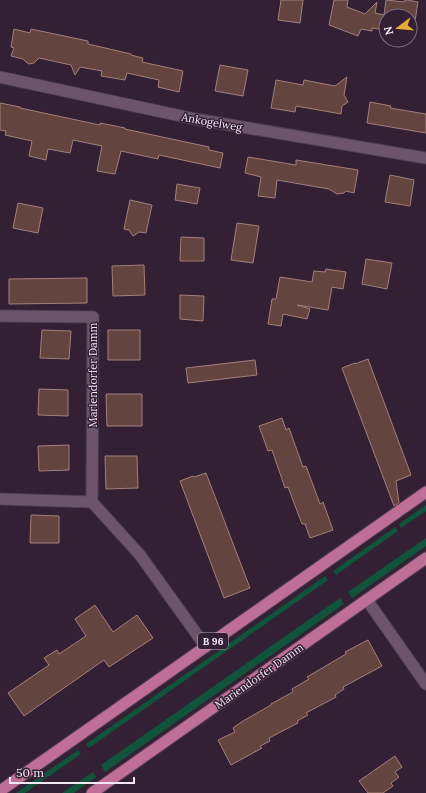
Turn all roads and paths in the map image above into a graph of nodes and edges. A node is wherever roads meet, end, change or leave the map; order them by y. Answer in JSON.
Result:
{"nodes":[{"id":1,"x":0,"y":77,"type":"edge"},
{"id":2,"x":426,"y":158,"type":"edge"},
{"id":3,"x":0,"y":316,"type":"edge"},
{"id":4,"x":426,"y":492,"type":"edge"},
{"id":5,"x":0,"y":499,"type":"edge"},
{"id":6,"x":92,"y":502,"type":"junction"},
{"id":7,"x":426,"y":558,"type":"edge"},
{"id":8,"x":367,"y":600,"type":"junction"},
{"id":9,"x":206,"y":647,"type":"junction"},
{"id":10,"x":426,"y":684,"type":"edge"},
{"id":11,"x":0,"y":791,"type":"edge"},
{"id":12,"x":92,"y":793,"type":"edge"}],
"edges":[{"from":1,"to":2,"type":"street","name":"Ankogelweg"},
{"from":3,"to":6,"type":"street","name":"Mariendorfer Damm"},
{"from":4,"to":9,"type":"main road","number":"B 96"},
{"from":5,"to":6,"type":"street"},
{"from":6,"to":9,"type":"street"},
{"from":7,"to":8,"type":"main road","name":"Mariendorfer Damm"},
{"from":8,"to":10,"type":"street"},
{"from":8,"to":12,"type":"main road","name":"Mariendorfer Damm"},
{"from":9,"to":11,"type":"main road","number":"B 96"}]}
